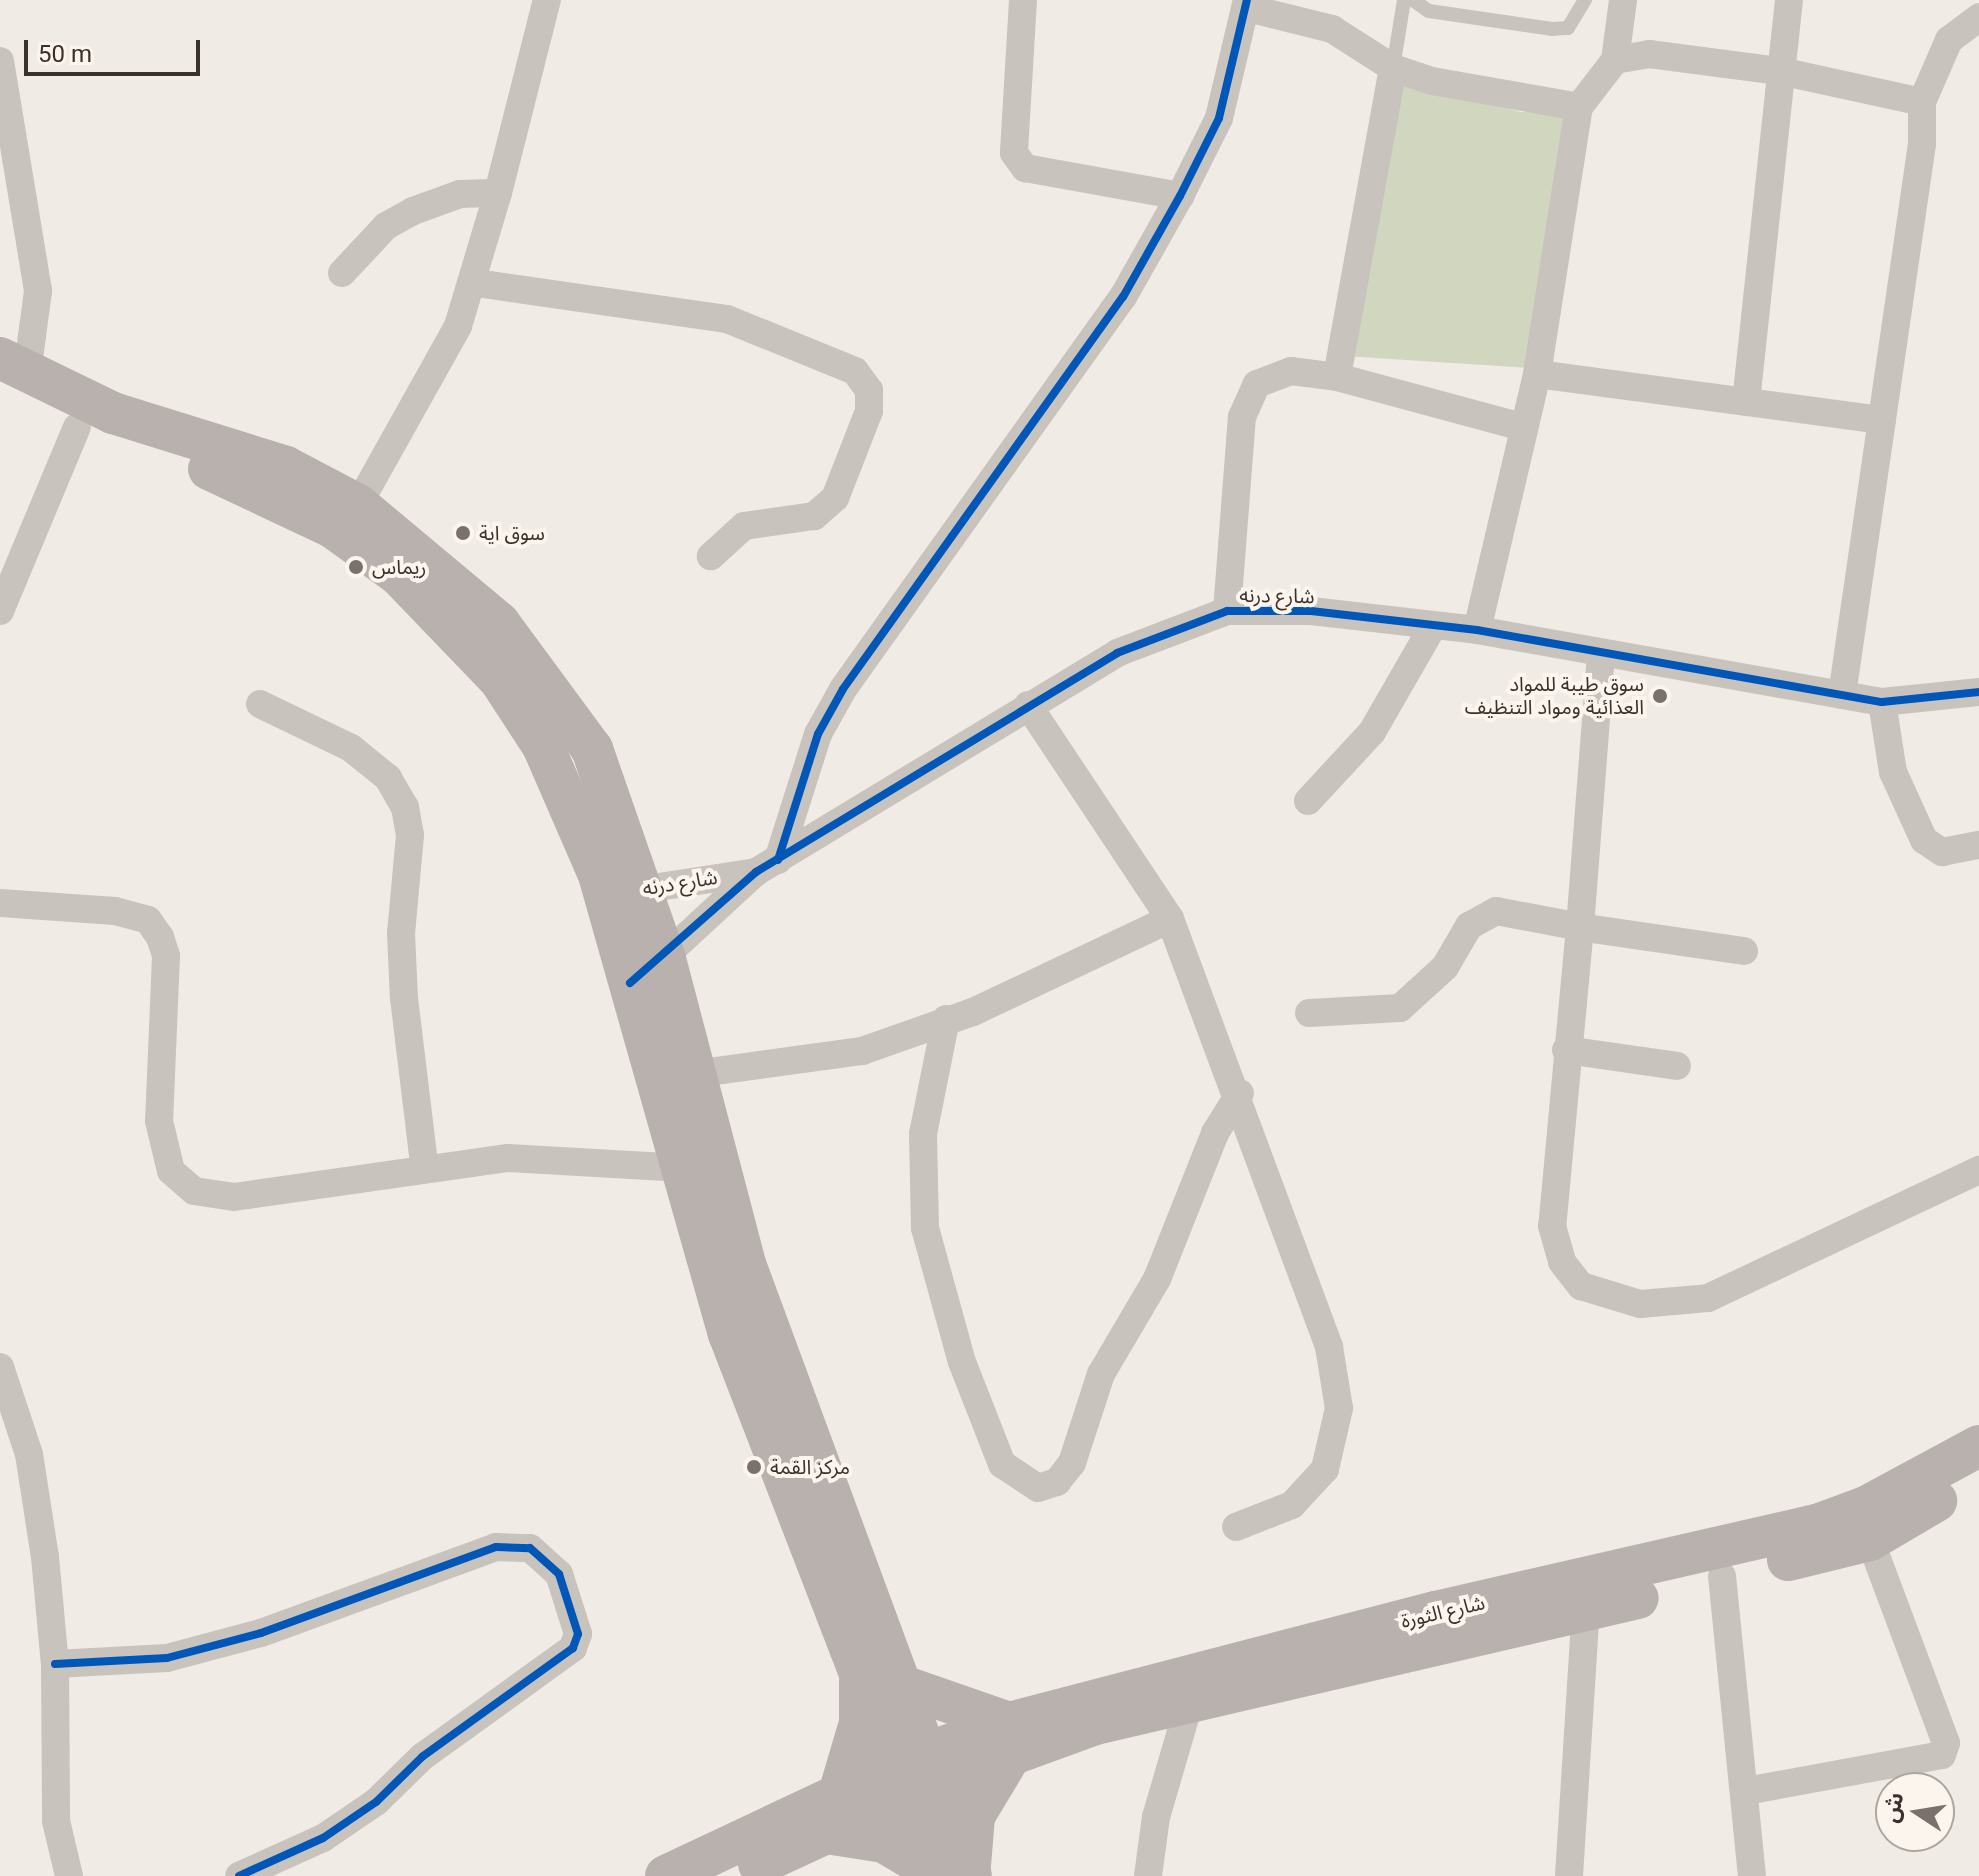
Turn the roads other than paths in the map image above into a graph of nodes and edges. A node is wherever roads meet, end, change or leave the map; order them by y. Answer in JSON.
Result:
{"nodes":[{"id":1,"x":547,"y":0,"type":"edge"},
{"id":2,"x":1023,"y":0,"type":"edge"},
{"id":3,"x":1404,"y":0,"type":"edge"},
{"id":4,"x":1413,"y":0,"type":"edge"},
{"id":5,"x":1585,"y":0,"type":"edge"},
{"id":6,"x":1623,"y":0,"type":"edge"},
{"id":7,"x":1789,"y":0,"type":"edge"},
{"id":8,"x":1247,"y":4,"type":"edge"},
{"id":9,"x":1979,"y":17,"type":"edge"},
{"id":10,"x":1615,"y":60,"type":"junction"},
{"id":11,"x":0,"y":61,"type":"edge"},
{"id":12,"x":1393,"y":68,"type":"junction"},
{"id":13,"x":1780,"y":71,"type":"junction"},
{"id":14,"x":1922,"y":102,"type":"junction"},
{"id":15,"x":1579,"y":107,"type":"junction"},
{"id":16,"x":498,"y":193,"type":"junction"},
{"id":17,"x":1180,"y":196,"type":"junction"},
{"id":18,"x":342,"y":273,"type":"dead end"},
{"id":19,"x":476,"y":283,"type":"junction"},
{"id":20,"x":9,"y":373,"type":"edge"},
{"id":21,"x":1537,"y":374,"type":"junction"},
{"id":22,"x":1337,"y":377,"type":"junction"},
{"id":23,"x":1746,"y":402,"type":"junction"},
{"id":24,"x":1882,"y":420,"type":"junction"},
{"id":25,"x":1519,"y":426,"type":"junction"},
{"id":26,"x":77,"y":427,"type":"junction"},
{"id":27,"x":358,"y":505,"type":"junction"},
{"id":28,"x":711,"y":556,"type":"dead end"},
{"id":29,"x":0,"y":611,"type":"edge"},
{"id":30,"x":1227,"y":611,"type":"junction"},
{"id":31,"x":1433,"y":626,"type":"junction"},
{"id":32,"x":1477,"y":630,"type":"junction"},
{"id":33,"x":1601,"y":655,"type":"junction"},
{"id":34,"x":1979,"y":692,"type":"edge"},
{"id":35,"x":1842,"y":695,"type":"junction"},
{"id":36,"x":1882,"y":702,"type":"junction"},
{"id":37,"x":260,"y":704,"type":"dead end"},
{"id":38,"x":1028,"y":705,"type":"junction"},
{"id":39,"x":1308,"y":801,"type":"dead end"},
{"id":40,"x":1979,"y":845,"type":"edge"},
{"id":41,"x":767,"y":866,"type":"junction"},
{"id":42,"x":623,"y":892,"type":"junction"},
{"id":43,"x":0,"y":903,"type":"edge"},
{"id":44,"x":1170,"y":919,"type":"junction"},
{"id":45,"x":1580,"y":927,"type":"junction"},
{"id":46,"x":1744,"y":951,"type":"dead end"},
{"id":47,"x":665,"y":959,"type":"junction"},
{"id":48,"x":630,"y":983,"type":"junction"},
{"id":49,"x":1309,"y":1013,"type":"dead end"},
{"id":50,"x":946,"y":1019,"type":"junction"},
{"id":51,"x":1566,"y":1050,"type":"junction"},
{"id":52,"x":1677,"y":1066,"type":"dead end"},
{"id":53,"x":694,"y":1074,"type":"junction"},
{"id":54,"x":1240,"y":1093,"type":"junction"},
{"id":55,"x":424,"y":1164,"type":"junction"},
{"id":56,"x":679,"y":1168,"type":"junction"},
{"id":57,"x":1979,"y":1170,"type":"edge"},
{"id":58,"x":0,"y":1367,"type":"edge"},
{"id":59,"x":1979,"y":1446,"type":"edge"},
{"id":60,"x":1979,"y":1475,"type":"edge"},
{"id":61,"x":1236,"y":1527,"type":"dead end"},
{"id":62,"x":1870,"y":1540,"type":"junction"},
{"id":63,"x":1722,"y":1576,"type":"junction"},
{"id":64,"x":1587,"y":1597,"type":"junction"},
{"id":65,"x":55,"y":1664,"type":"junction"},
{"id":66,"x":860,"y":1669,"type":"junction"},
{"id":67,"x":900,"y":1685,"type":"junction"},
{"id":68,"x":1189,"y":1704,"type":"junction"},
{"id":69,"x":1010,"y":1740,"type":"junction"},
{"id":70,"x":917,"y":1774,"type":"junction"},
{"id":71,"x":1746,"y":1791,"type":"junction"},
{"id":72,"x":839,"y":1794,"type":"junction"},
{"id":73,"x":826,"y":1833,"type":"junction"},
{"id":74,"x":954,"y":1874,"type":"edge"},
{"id":75,"x":69,"y":1876,"type":"edge"},
{"id":76,"x":239,"y":1876,"type":"edge"},
{"id":77,"x":666,"y":1876,"type":"edge"},
{"id":78,"x":733,"y":1876,"type":"edge"},
{"id":79,"x":1148,"y":1876,"type":"edge"},
{"id":80,"x":1569,"y":1876,"type":"edge"},
{"id":81,"x":1752,"y":1876,"type":"edge"}],
"edges":[{"from":1,"to":16,"type":"street"},
{"from":2,"to":17,"type":"street"},
{"from":3,"to":12,"type":"lane"},
{"from":4,"to":5,"type":"lane"},
{"from":6,"to":10,"type":"street"},
{"from":7,"to":13,"type":"street"},
{"from":8,"to":12,"type":"street"},
{"from":8,"to":17,"type":"street"},
{"from":9,"to":14,"type":"street"},
{"from":10,"to":13,"type":"street"},
{"from":10,"to":15,"type":"street"},
{"from":11,"to":20,"type":"street"},
{"from":12,"to":15,"type":"street"},
{"from":12,"to":22,"type":"street"},
{"from":13,"to":14,"type":"street"},
{"from":13,"to":23,"type":"street"},
{"from":14,"to":24,"type":"street"},
{"from":15,"to":21,"type":"street"},
{"from":16,"to":18,"type":"street"},
{"from":16,"to":19,"type":"street"},
{"from":17,"to":41,"type":"street"},
{"from":19,"to":27,"type":"street"},
{"from":19,"to":28,"type":"street"},
{"from":20,"to":26,"type":"main road"},
{"from":20,"to":27,"type":"main road"},
{"from":21,"to":23,"type":"street"},
{"from":21,"to":25,"type":"street"},
{"from":22,"to":25,"type":"street"},
{"from":22,"to":30,"type":"street"},
{"from":23,"to":24,"type":"street"},
{"from":24,"to":35,"type":"street"},
{"from":25,"to":32,"type":"street"},
{"from":26,"to":29,"type":"street"},
{"from":26,"to":42,"type":"main road"},
{"from":27,"to":42,"type":"main road"},
{"from":30,"to":31,"type":"street","name":"شارع درنه"},
{"from":30,"to":38,"type":"street","name":"شارع درنه"},
{"from":31,"to":32,"type":"street","name":"شارع درنه"},
{"from":31,"to":39,"type":"street"},
{"from":32,"to":33,"type":"street","name":"شارع درنه"},
{"from":33,"to":35,"type":"street","name":"شارع درنه"},
{"from":33,"to":45,"type":"street"},
{"from":34,"to":36,"type":"street","name":"شارع درنه"},
{"from":35,"to":36,"type":"street","name":"شارع درنه"},
{"from":36,"to":40,"type":"street"},
{"from":37,"to":55,"type":"street"},
{"from":38,"to":41,"type":"street","name":"شارع درنه"},
{"from":38,"to":44,"type":"street"},
{"from":41,"to":42,"type":"street","name":"شارع درنه"},
{"from":41,"to":47,"type":"street","name":"شارع درنه"},
{"from":42,"to":47,"type":"main road"},
{"from":42,"to":48,"type":"main road"},
{"from":43,"to":55,"type":"street"},
{"from":44,"to":50,"type":"street"},
{"from":44,"to":54,"type":"street"},
{"from":45,"to":46,"type":"street"},
{"from":45,"to":49,"type":"street"},
{"from":45,"to":51,"type":"street"},
{"from":47,"to":48,"type":"street","name":"شارع درنه"},
{"from":47,"to":53,"type":"main road"},
{"from":48,"to":56,"type":"main road"},
{"from":50,"to":53,"type":"street"},
{"from":50,"to":54,"type":"street"},
{"from":51,"to":52,"type":"street"},
{"from":51,"to":57,"type":"street"},
{"from":53,"to":67,"type":"main road"},
{"from":54,"to":61,"type":"street"},
{"from":55,"to":56,"type":"street"},
{"from":56,"to":66,"type":"main road"},
{"from":58,"to":65,"type":"street"},
{"from":59,"to":64,"type":"main road","name":"شارع الثورة"},
{"from":60,"to":62,"type":"main road","name":"شارع الثورة"},
{"from":62,"to":63,"type":"main road","name":"شارع الثورة"},
{"from":62,"to":71,"type":"street"},
{"from":63,"to":64,"type":"main road","name":"شارع الثورة"},
{"from":63,"to":71,"type":"street"},
{"from":64,"to":68,"type":"main road","name":"شارع الثورة"},
{"from":64,"to":69,"type":"main road","name":"شارع الثورة"},
{"from":64,"to":80,"type":"street"},
{"from":65,"to":75,"type":"street"},
{"from":65,"to":76,"type":"street"},
{"from":66,"to":70,"type":"main road"},
{"from":66,"to":72,"type":"main road"},
{"from":67,"to":69,"type":"main road"},
{"from":67,"to":70,"type":"main road"},
{"from":68,"to":69,"type":"main road","name":"شارع الثورة"},
{"from":68,"to":79,"type":"street"},
{"from":69,"to":70,"type":"main road","name":"شارع الثورة"},
{"from":69,"to":74,"type":"main road"},
{"from":70,"to":72,"type":"main road"},
{"from":70,"to":73,"type":"main road"},
{"from":70,"to":74,"type":"main road"},
{"from":71,"to":81,"type":"street"},
{"from":72,"to":77,"type":"main road"},
{"from":73,"to":74,"type":"main road"},
{"from":73,"to":78,"type":"main road"}]}
